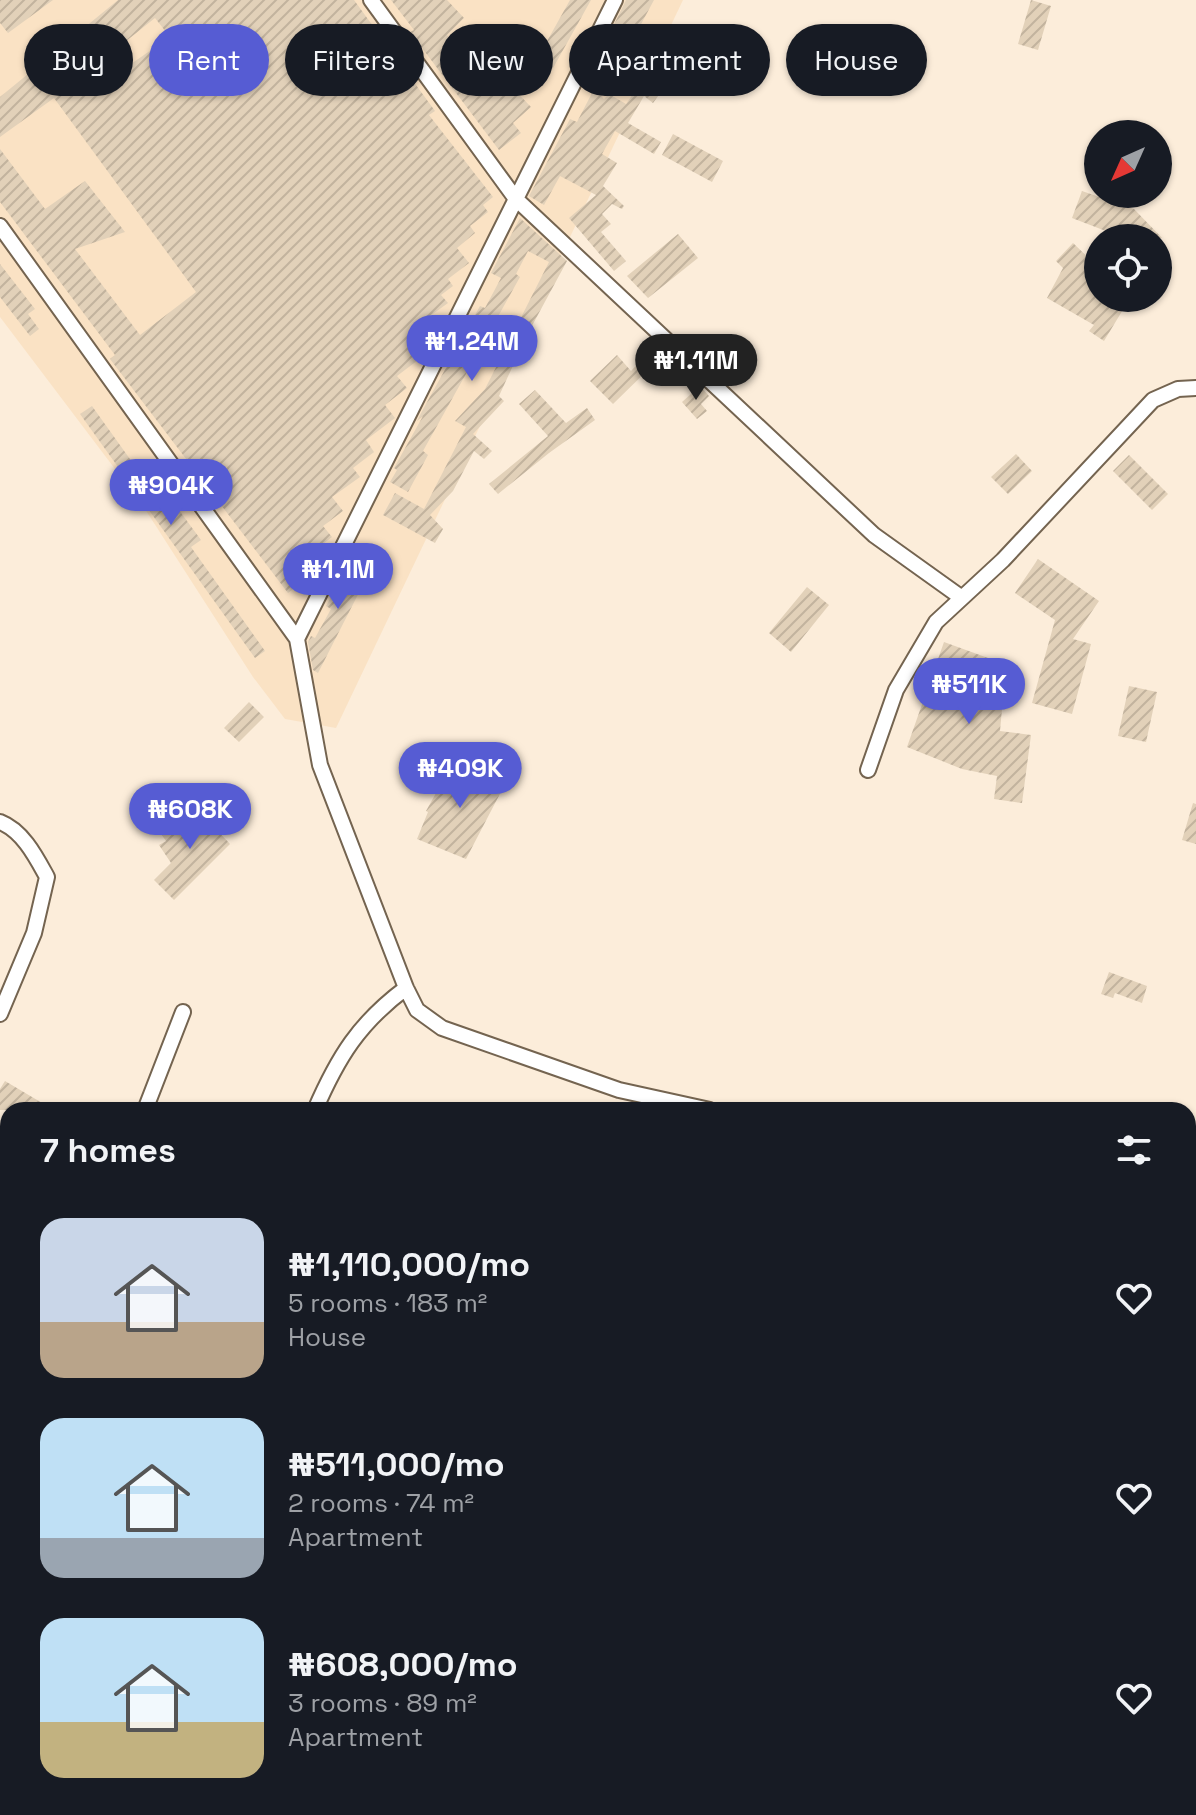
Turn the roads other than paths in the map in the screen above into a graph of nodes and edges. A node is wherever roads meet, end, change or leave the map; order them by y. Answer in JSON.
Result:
{"nodes":[{"id":1,"x":371,"y":0,"type":"edge"},
{"id":2,"x":615,"y":0,"type":"edge"},
{"id":3,"x":516,"y":199,"type":"junction"},
{"id":4,"x":0,"y":226,"type":"edge"},
{"id":5,"x":1196,"y":388,"type":"edge"},
{"id":6,"x":962,"y":598,"type":"junction"},
{"id":7,"x":297,"y":639,"type":"junction"},
{"id":8,"x":868,"y":770,"type":"dead end"},
{"id":9,"x":0,"y":822,"type":"edge"},
{"id":10,"x":406,"y":988,"type":"junction"},
{"id":11,"x":183,"y":1012,"type":"dead end"},
{"id":12,"x":0,"y":1014,"type":"edge"},
{"id":13,"x":148,"y":1102,"type":"edge"},
{"id":14,"x":319,"y":1102,"type":"edge"},
{"id":15,"x":674,"y":1102,"type":"edge"}],
"edges":[{"from":1,"to":3,"type":"street"},
{"from":2,"to":3,"type":"street"},
{"from":3,"to":6,"type":"street"},
{"from":3,"to":7,"type":"street"},
{"from":4,"to":7,"type":"street"},
{"from":5,"to":6,"type":"street"},
{"from":6,"to":8,"type":"street"},
{"from":7,"to":10,"type":"street"},
{"from":9,"to":12,"type":"street"},
{"from":10,"to":14,"type":"street"},
{"from":10,"to":15,"type":"street"},
{"from":11,"to":13,"type":"street"}]}
